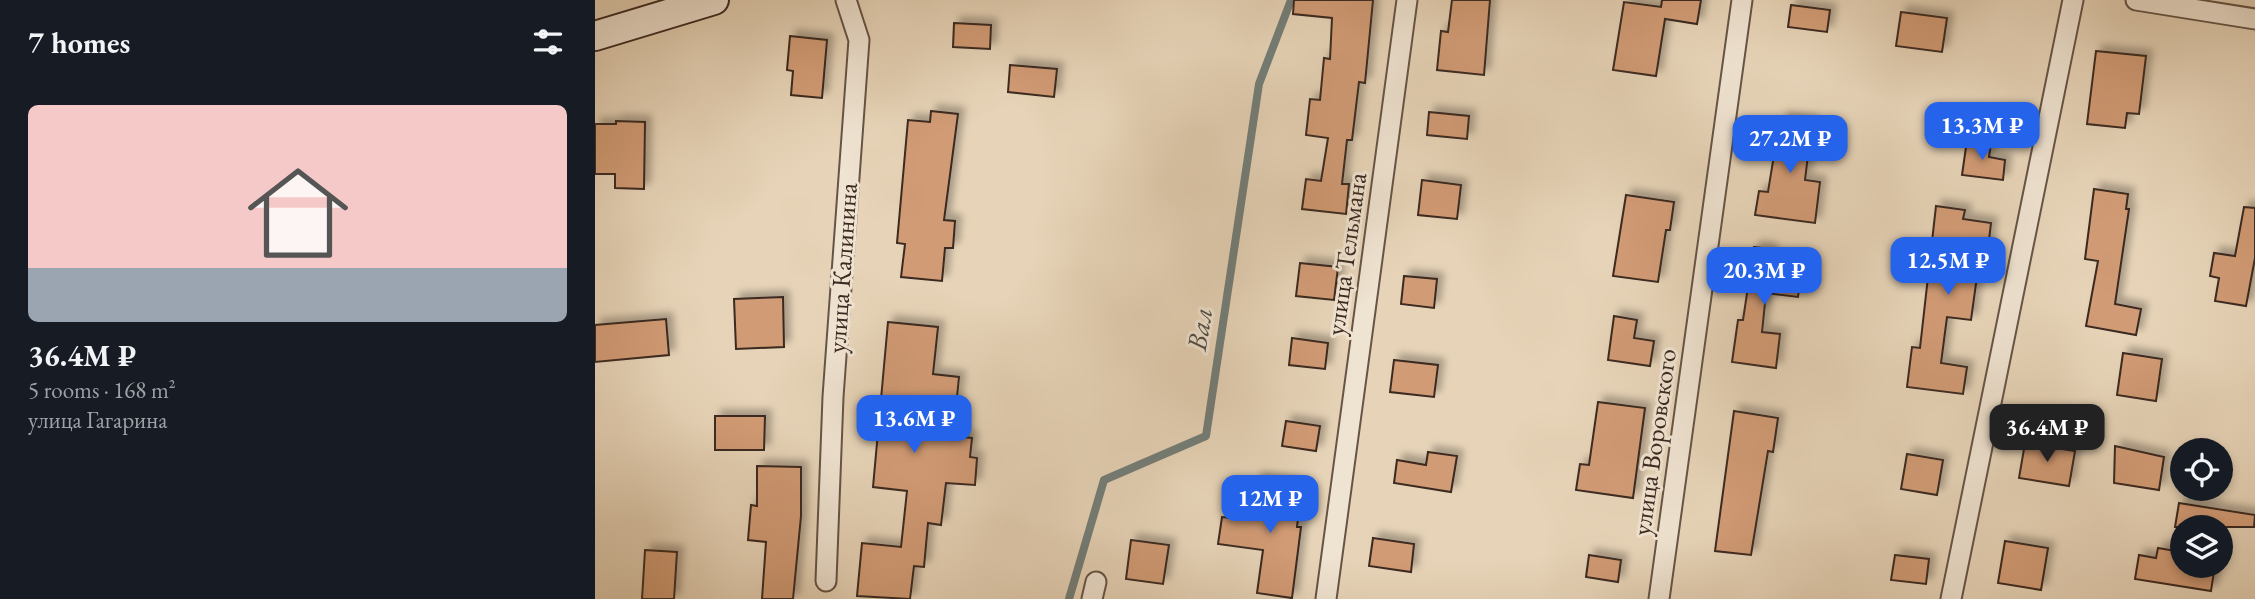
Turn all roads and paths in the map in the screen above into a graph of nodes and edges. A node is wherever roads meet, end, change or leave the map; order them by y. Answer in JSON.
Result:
{"nodes":[{"id":1,"x":714,"y":0,"type":"edge"},
{"id":2,"x":846,"y":0,"type":"edge"},
{"id":3,"x":1407,"y":0,"type":"edge"},
{"id":4,"x":1742,"y":0,"type":"edge"},
{"id":5,"x":2073,"y":0,"type":"edge"},
{"id":6,"x":2136,"y":0,"type":"edge"},
{"id":7,"x":2255,"y":19,"type":"edge"},
{"id":8,"x":595,"y":36,"type":"edge"},
{"id":9,"x":826,"y":581,"type":"dead end"},
{"id":10,"x":1326,"y":599,"type":"edge"},
{"id":11,"x":1659,"y":599,"type":"edge"},
{"id":12,"x":1951,"y":599,"type":"edge"}],
"edges":[{"from":1,"to":8,"type":"street"},
{"from":2,"to":9,"type":"street","name":"улица Калинина"},
{"from":3,"to":10,"type":"street","name":"улица Тельмана"},
{"from":4,"to":11,"type":"street","name":"улица Воровского"},
{"from":5,"to":12,"type":"street"},
{"from":6,"to":7,"type":"street"}]}
